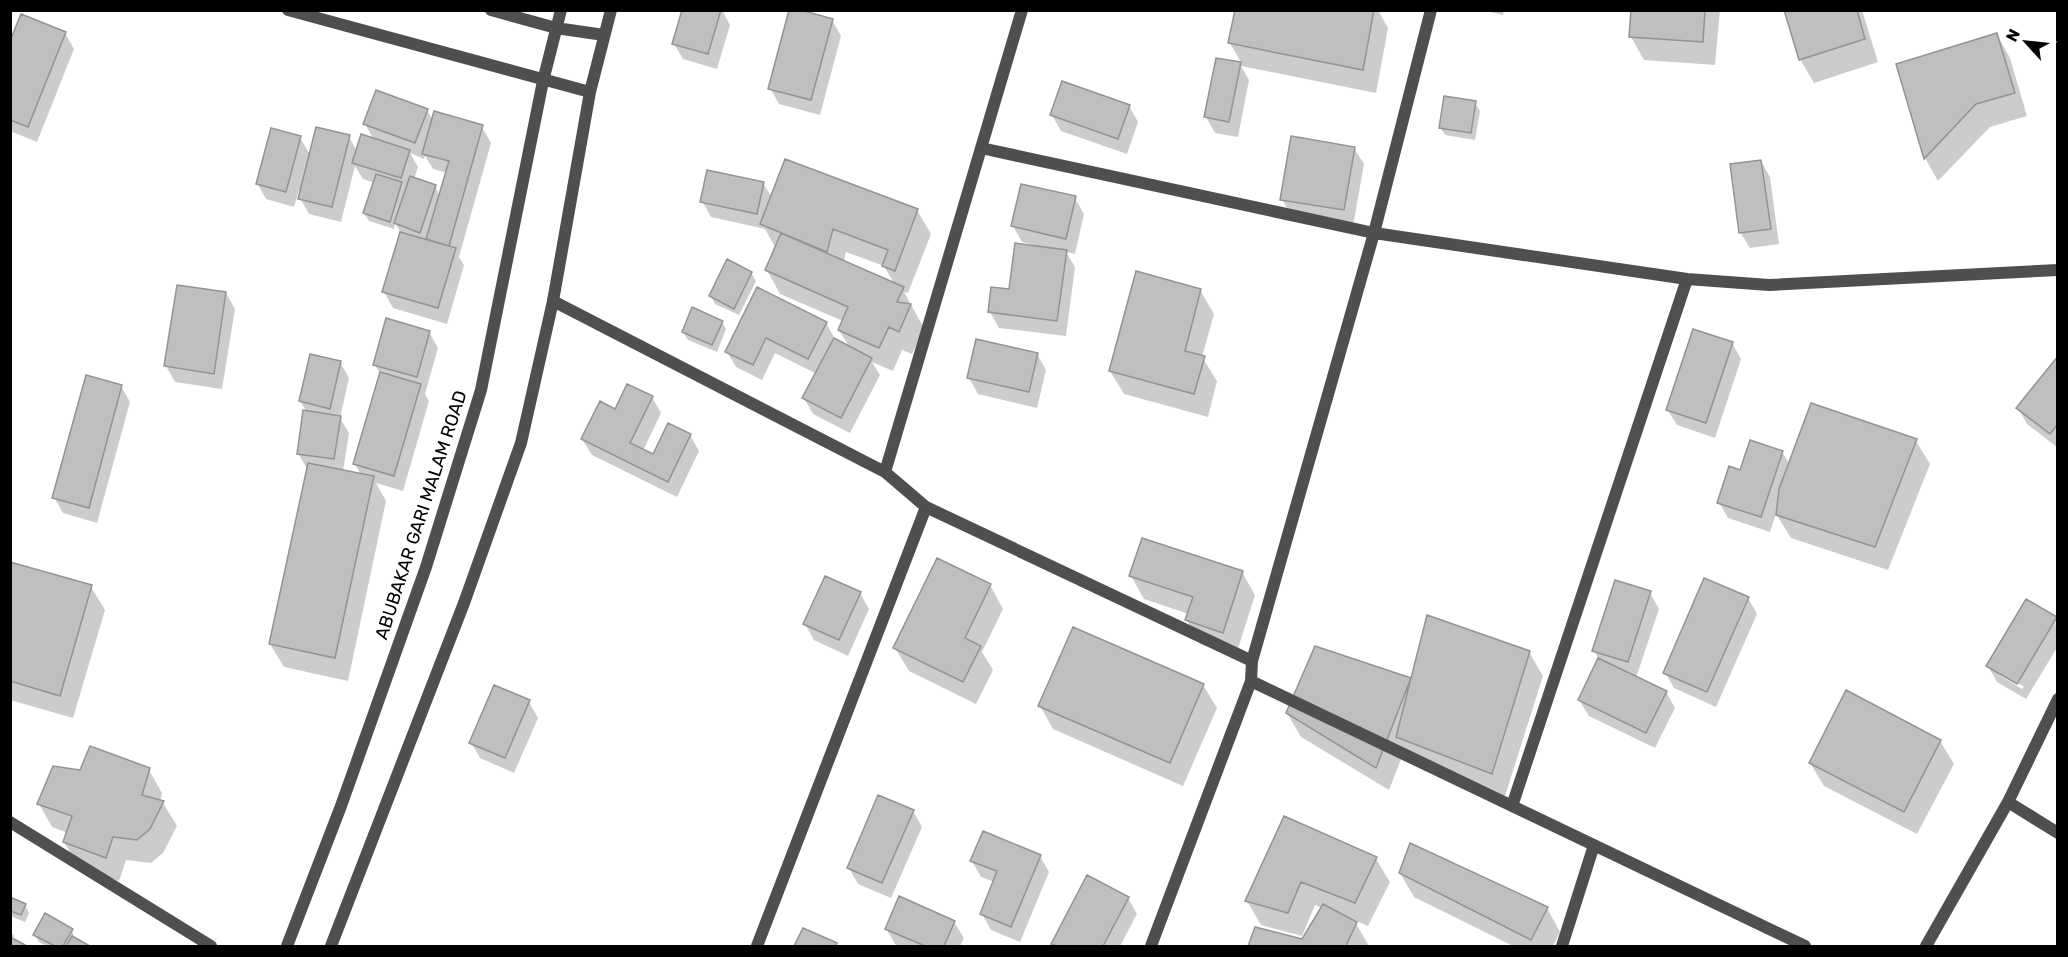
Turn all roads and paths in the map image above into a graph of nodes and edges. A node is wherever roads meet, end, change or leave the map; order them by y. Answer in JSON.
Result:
{"nodes":[{"id":1,"x":288,"y":10,"type":"edge"},
{"id":2,"x":491,"y":10,"type":"edge"},
{"id":3,"x":561,"y":10,"type":"edge"},
{"id":4,"x":610,"y":10,"type":"edge"},
{"id":5,"x":1022,"y":10,"type":"edge"},
{"id":6,"x":1431,"y":10,"type":"edge"},
{"id":7,"x":556,"y":28,"type":"junction"},
{"id":8,"x":604,"y":35,"type":"junction"},
{"id":9,"x":543,"y":81,"type":"junction"},
{"id":10,"x":590,"y":92,"type":"junction"},
{"id":11,"x":981,"y":148,"type":"junction"},
{"id":12,"x":1374,"y":233,"type":"junction"},
{"id":13,"x":2058,"y":270,"type":"edge"},
{"id":14,"x":1687,"y":279,"type":"junction"},
{"id":15,"x":553,"y":301,"type":"junction"},
{"id":16,"x":885,"y":472,"type":"junction"},
{"id":17,"x":926,"y":507,"type":"junction"},
{"id":18,"x":1252,"y":661,"type":"junction"},
{"id":19,"x":1251,"y":681,"type":"junction"},
{"id":20,"x":2058,"y":699,"type":"edge"},
{"id":21,"x":2008,"y":802,"type":"junction"},
{"id":22,"x":1512,"y":806,"type":"junction"},
{"id":23,"x":10,"y":822,"type":"edge"},
{"id":24,"x":2058,"y":833,"type":"edge"},
{"id":25,"x":1594,"y":845,"type":"junction"},
{"id":26,"x":212,"y":946,"type":"edge"},
{"id":27,"x":287,"y":946,"type":"edge"},
{"id":28,"x":331,"y":946,"type":"edge"},
{"id":29,"x":757,"y":946,"type":"edge"},
{"id":30,"x":1150,"y":946,"type":"edge"},
{"id":31,"x":1562,"y":946,"type":"edge"},
{"id":32,"x":1805,"y":946,"type":"edge"},
{"id":33,"x":1926,"y":946,"type":"edge"}],
"edges":[{"from":1,"to":9,"type":"street"},
{"from":2,"to":7,"type":"street"},
{"from":3,"to":7,"type":"street","name":"ABUBAKAR GARI MALAM ROAD"},
{"from":4,"to":8,"type":"street"},
{"from":5,"to":11,"type":"street"},
{"from":6,"to":12,"type":"street"},
{"from":7,"to":8,"type":"street"},
{"from":7,"to":9,"type":"street","name":"ABUBAKAR GARI MALAM ROAD"},
{"from":8,"to":10,"type":"street"},
{"from":9,"to":10,"type":"street"},
{"from":9,"to":27,"type":"street","name":"ABUBAKAR GARI MALAM ROAD"},
{"from":10,"to":15,"type":"street"},
{"from":11,"to":12,"type":"street"},
{"from":11,"to":16,"type":"street"},
{"from":12,"to":14,"type":"street"},
{"from":12,"to":18,"type":"street"},
{"from":13,"to":14,"type":"street"},
{"from":14,"to":22,"type":"street"},
{"from":15,"to":16,"type":"street"},
{"from":15,"to":28,"type":"street"},
{"from":16,"to":17,"type":"street"},
{"from":17,"to":18,"type":"street"},
{"from":17,"to":29,"type":"street"},
{"from":18,"to":19,"type":"street"},
{"from":19,"to":22,"type":"street"},
{"from":19,"to":30,"type":"street"},
{"from":20,"to":21,"type":"street"},
{"from":21,"to":24,"type":"street"},
{"from":21,"to":33,"type":"street"},
{"from":22,"to":25,"type":"street"},
{"from":23,"to":26,"type":"street"},
{"from":25,"to":31,"type":"street"},
{"from":25,"to":32,"type":"street"}]}
